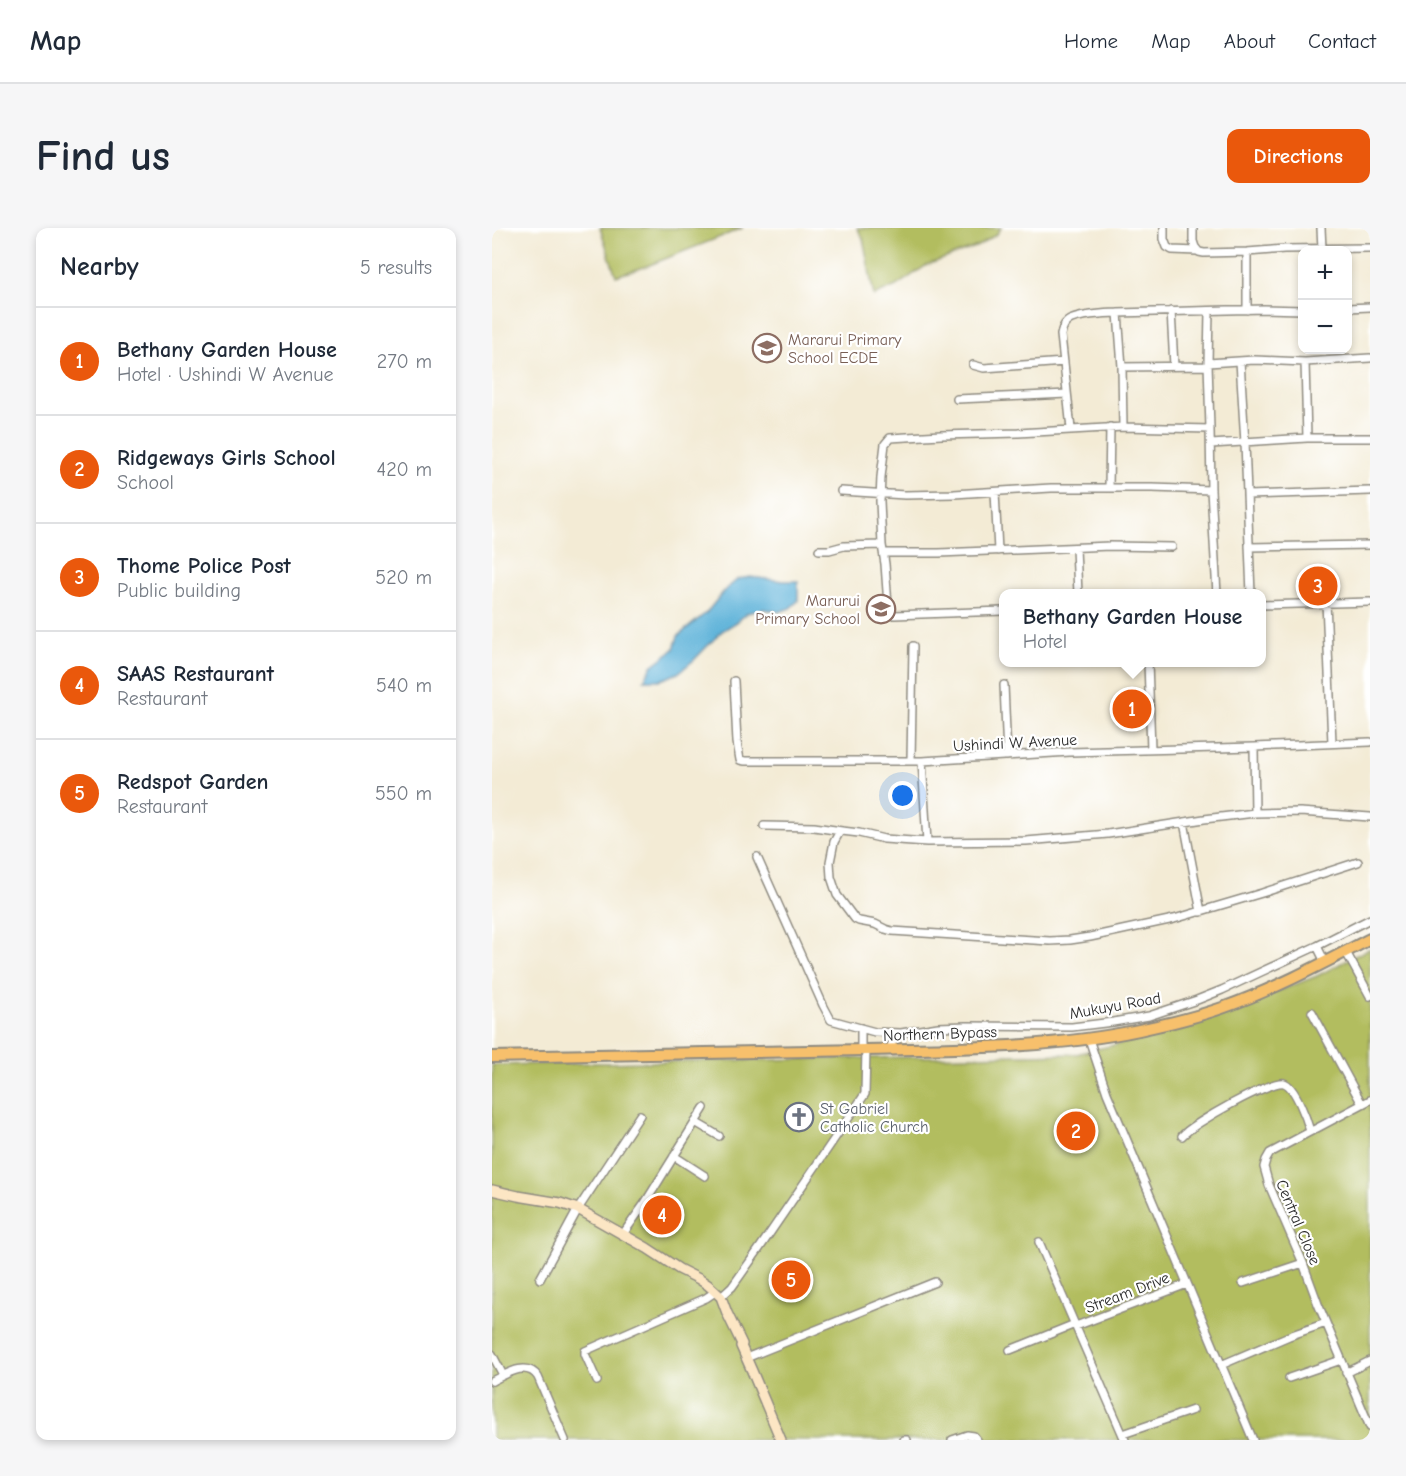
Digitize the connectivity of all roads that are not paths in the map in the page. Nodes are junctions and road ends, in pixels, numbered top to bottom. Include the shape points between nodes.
1 (1164, 228) edge
2 (1193, 228) edge
3 (1321, 228) edge
4 (1322, 246) edge
5 (1352, 248) edge
6 (1370, 248) edge
7 (1298, 249) edge
8 (1197, 251) junction
9 (1247, 252) junction
10 (1370, 307) edge
11 (1352, 308) edge
12 (1247, 310) junction
13 (1298, 310) edge
14 (1171, 311) junction
15 (1209, 311) junction
16 (1118, 313) junction
17 (1370, 358) edge
18 (1240, 361) junction
19 (1064, 362) junction
20 (1305, 362) junction
21 (1208, 364) junction
22 (973, 365) dead end
23 (1122, 366) junction
24 (1174, 366) junction
25 (1067, 394) junction
26 (957, 399) dead end
27 (1123, 427) junction
28 (1110, 428) junction
29 (1071, 429) junction
30 (1210, 429) junction
31 (1307, 438) junction
32 (1370, 438) edge
33 (1245, 443) junction
34 (1211, 444) junction
35 (1108, 488) junction
36 (1211, 490) junction
37 (841, 491) dead end
38 (1370, 491) edge
39 (880, 492) junction
40 (995, 492) junction
41 (1247, 495) junction
42 (1370, 545) edge
43 (1172, 547) dead end
44 (1249, 547) junction
45 (1076, 548) junction
46 (883, 549) junction
47 (819, 550) dead end
48 (998, 551) junction
49 (1078, 589) edge
50 (1217, 589) edge
51 (1251, 589) edge
52 (1326, 602) junction
53 (1370, 602) edge
54 (1266, 605) edge
55 (999, 611) edge
56 (913, 646) dead end
57 (1148, 667) edge
58 (734, 681) dead end
59 (1004, 685) dead end
60 (1370, 742) edge
61 (1332, 743) junction
62 (1254, 747) junction
63 (1151, 749) junction
64 (1007, 756) junction
65 (910, 760) junction
66 (922, 761) junction
67 (1255, 813) junction
68 (1370, 817) edge
69 (1184, 822) junction
70 (764, 826) dead end
71 (842, 831) junction
72 (927, 842) junction
73 (757, 856) dead end
74 (1358, 862) dead end
75 (1201, 912) junction
76 (1370, 919) edge
77 (1370, 939) edge
78 (1317, 946) junction
79 (1346, 952) junction
80 (1325, 962) junction
81 (1370, 996) edge
82 (1197, 1000) junction
83 (1312, 1012) dead end
84 (1203, 1014) junction
85 (1072, 1027) junction
86 (861, 1028) junction
87 (901, 1033) junction
88 (1089, 1039) junction
89 (1074, 1040) junction
90 (890, 1049) junction
91 (864, 1050) junction
92 (492, 1057) edge
93 (1370, 1100) edge
94 (1362, 1104) junction
95 (704, 1108) dead end
96 (640, 1115) dead end
97 (695, 1122) junction
98 (1310, 1131) junction
99 (719, 1136) dead end
100 (1182, 1137) dead end
101 (674, 1156) junction
102 (705, 1176) dead end
103 (492, 1190) edge
104 (578, 1209) junction
105 (623, 1234) junction
106 (1039, 1242) dead end
107 (1303, 1263) junction
108 (540, 1279) dead end
109 (935, 1282) dead end
110 (1244, 1283) dead end
111 (1187, 1284) junction
112 (713, 1290) junction
113 (721, 1297) junction
114 (1326, 1323) junction
115 (1075, 1325) junction
116 (1010, 1350) dead end
117 (492, 1354) edge
118 (746, 1358) junction
119 (1341, 1360) junction
120 (1370, 1361) edge
121 (1221, 1365) junction
122 (1346, 1373) junction
123 (503, 1376) junction
124 (1289, 1378) dead end
125 (597, 1380) dead end
126 (492, 1381) edge
127 (1193, 1410) dead end
128 (1370, 1427) edge
129 (1124, 1437) edge
130 (565, 1440) edge
131 (781, 1440) edge
132 (952, 1440) edge
133 (977, 1440) edge
134 (1253, 1440) edge

1 - 8 street via 1167,247
2 - 8 street
3 - 4 street
5 - 6 street
7 - 9 street
8 - 9 street
9 - 12 street
10 - 11 street
12 - 13 street
12 - 15 street
14 - 15 street
14 - 16 street
14 - 24 street
15 - 21 street
16 - 19 street via 1065,323 1061,335
16 - 23 street
17 - 20 street
18 - 20 street
18 - 21 street
18 - 33 street
19 - 22 street via 984,368
19 - 25 street
20 - 31 street
21 - 24 street
21 - 30 street
23 - 24 street
23 - 27 street
25 - 26 street
25 - 29 street
27 - 28 street
27 - 30 street
28 - 29 street
28 - 35 street
29 - 39 street via 892,438 885,448
30 - 34 street
31 - 32 street
31 - 33 street
33 - 34 street
33 - 41 street
34 - 36 street
35 - 36 street
35 - 40 street
36 - 50 street
37 - 39 street
38 - 41 street
39 - 40 street
39 - 46 street
40 - 48 street
41 - 44 street
42 - 44 street
43 - 45 street
44 - 51 street
45 - 48 street
45 - 49 street
46 - 47 street via 844,546
46 - 48 street via 915,554
46 - 55 street via 891,614
52 - 53 street
52 - 54 street
52 - 61 street
56 - 65 street
57 - 63 street
58 - 65 street, Ushindi W Avenue via 741,761
59 - 64 street
60 - 61 street, Ushindi W Avenue
61 - 62 street, Ushindi W Avenue
62 - 63 street, Ushindi W Avenue
62 - 67 street
63 - 64 street, Ushindi W Avenue
64 - 66 street, Ushindi W Avenue
65 - 66 street, Ushindi W Avenue
66 - 72 street
67 - 68 street
67 - 69 street
69 - 72 street via 1062,839
69 - 75 street
70 - 71 street
71 - 72 street
71 - 75 street via 834,842 831,862 837,895 855,919 885,929 1070,940
73 - 86 street, Mukuyu Road via 828,1017
74 - 75 street
76 - 78 street, Mukuyu Road
77 - 79 main road, Northern Bypass
78 - 80 street
78 - 82 street, Mukuyu Road
79 - 80 main road, Northern Bypass
79 - 81 street
80 - 84 main road, Northern Bypass via 1260,993
82 - 84 street
82 - 85 street, Mukuyu Road via 1139,1018
83 - 94 street
84 - 88 main road, Northern Bypass
85 - 87 street, Mukuyu Road via 954,1026
85 - 89 street
86 - 87 street, Mukuyu Road
86 - 91 street
87 - 90 street
88 - 89 main road, Northern Bypass
88 - 111 street via 1107,1093
89 - 90 main road, Northern Bypass via 972,1048
90 - 91 main road, Northern Bypass
91 - 92 main road, Northern Bypass
91 - 113 street via 865,1094 759,1249
93 - 94 street, Central Close
94 - 98 street, Central Close
95 - 97 street
96 - 104 street
97 - 99 street
97 - 101 street
98 - 100 street via 1292,1089 1278,1083 1206,1118
98 - 107 street, Central Close via 1270,1153 1264,1167
101 - 102 street
101 - 105 street
103 - 104 street
104 - 105 street
104 - 108 street
105 - 112 street
106 - 115 street, Stream Drive
107 - 110 street
107 - 114 street, Central Close
109 - 118 street
111 - 115 street, Stream Drive
111 - 121 street
112 - 113 street
112 - 125 street via 706,1298 585,1351
113 - 118 street
114 - 119 street, Central Close
114 - 121 street
115 - 116 street
115 - 129 street, Stream Drive
117 - 123 street
118 - 131 street
119 - 122 street, Central Close
119 - 124 street
120 - 122 street
121 - 134 street
122 - 128 street, Central Close
123 - 126 street
123 - 130 street via 524,1368 536,1374
127 - 129 street
132 - 133 street via 967,1435

